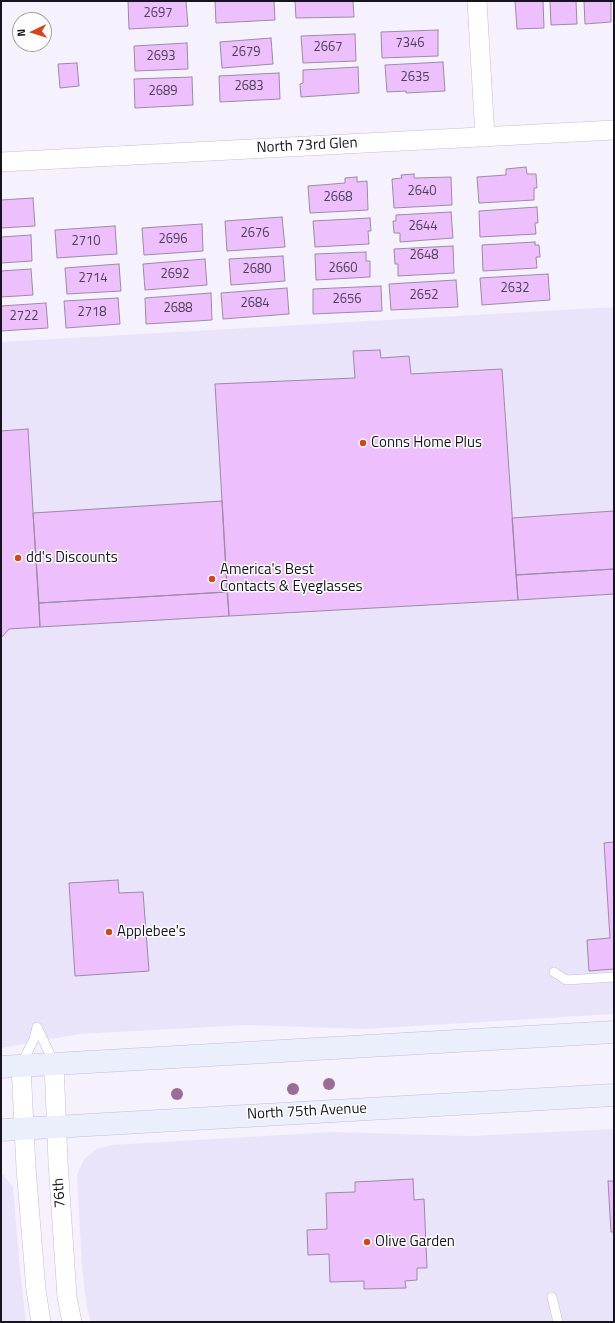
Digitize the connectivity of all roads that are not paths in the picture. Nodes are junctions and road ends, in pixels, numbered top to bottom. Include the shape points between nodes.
1 (477, 1) edge
2 (614, 130) edge
3 (485, 137) junction
4 (1, 162) edge
5 (554, 972) dead end
6 (614, 977) edge
7 (614, 1032) edge
8 (54, 1063) junction
9 (11, 1066) edge
10 (614, 1095) edge
11 (56, 1126) junction
12 (24, 1129) junction
13 (1, 1130) edge
14 (552, 1296) dead end
15 (41, 1322) edge
16 (72, 1322) edge
17 (558, 1322) edge

1 - 3 street
2 - 3 street, North 73rd Glen
3 - 4 street, North 73rd Glen
5 - 6 lane via 566,980
7 - 8 main road
8 - 9 main road
8 - 9 lane via 37,1027 34,1039
8 - 11 street, 76th
9 - 12 street, 76th
10 - 11 main road, North 75th Avenue
11 - 12 main road, North 75th Avenue
11 - 16 street, 76th via 67,1297
12 - 13 main road, North 75th Avenue
12 - 15 street, 76th via 36,1290
14 - 17 lane

